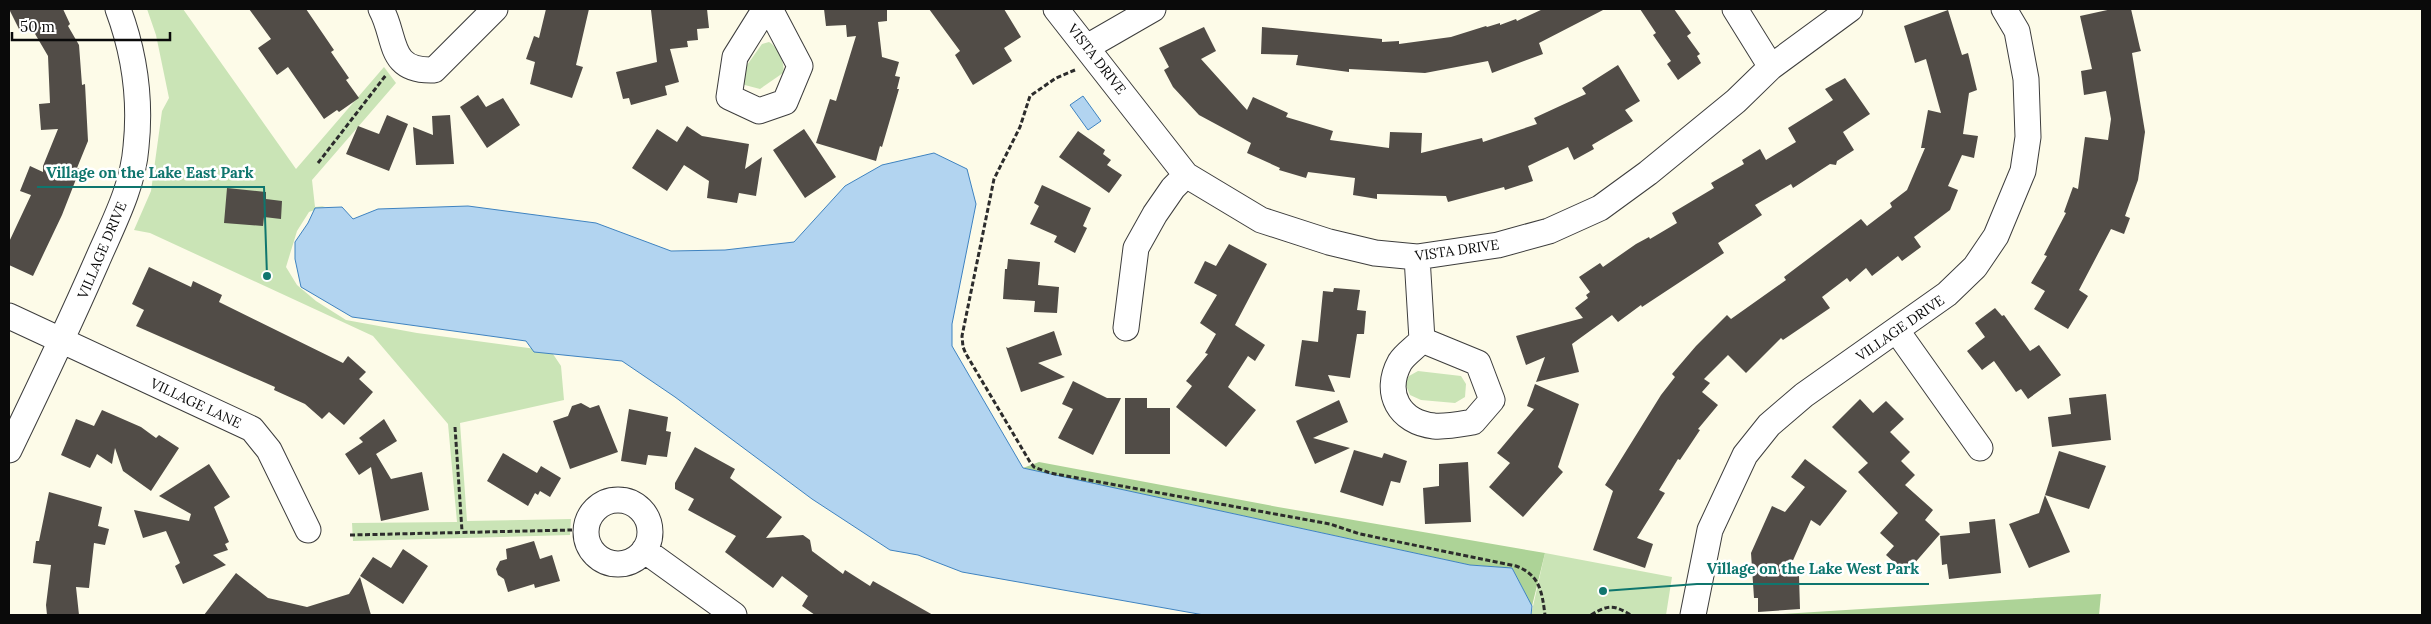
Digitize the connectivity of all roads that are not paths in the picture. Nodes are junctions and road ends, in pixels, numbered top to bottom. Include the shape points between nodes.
1 (118, 9) edge
2 (383, 9) edge
3 (495, 9) edge
4 (765, 9) edge
5 (770, 9) edge
6 (1056, 9) edge
7 (1153, 9) edge
8 (1735, 9) edge
9 (1850, 9) edge
10 (2004, 9) edge
11 (1083, 58) junction
12 (1771, 67) junction
13 (1186, 174) junction
14 (1417, 257) junction
15 (9, 316) edge
16 (1126, 328) dead end
17 (1897, 331) junction
18 (63, 340) junction
19 (1422, 340) dead end
20 (1980, 448) dead end
21 (9, 450) edge
22 (308, 530) dead end
23 (644, 550) dead end
24 (734, 615) edge
25 (1693, 615) edge

1 - 18 street, VILLAGE DRIVE via 129,39 136,91 136,147 127,191
2 - 3 street via 394,50 416,71 434,70
4 - 5 street via 735,57 729,97 759,111 785,102 800,66
6 - 11 street, VISTA DRIVE
7 - 11 street
8 - 12 street
9 - 12 street, VISTA DRIVE
10 - 17 street, VILLAGE DRIVE via 2017,31 2026,79 2028,137 2023,171 1996,236 1975,268 1947,294
11 - 13 street, VISTA DRIVE
12 - 14 street, VISTA DRIVE via 1729,107 1600,208 1549,231 1498,245
13 - 14 street, VISTA DRIVE via 1262,220 1329,242
13 - 16 street via 1155,214 1136,248
14 - 19 street
15 - 18 street, VILLAGE LANE
17 - 20 street
17 - 25 street, VILLAGE DRIVE via 1804,394 1769,425 1746,455 1710,530
18 - 21 street, VILLAGE DRIVE
18 - 22 street, VILLAGE LANE via 252,429 269,450
23 - 24 street

